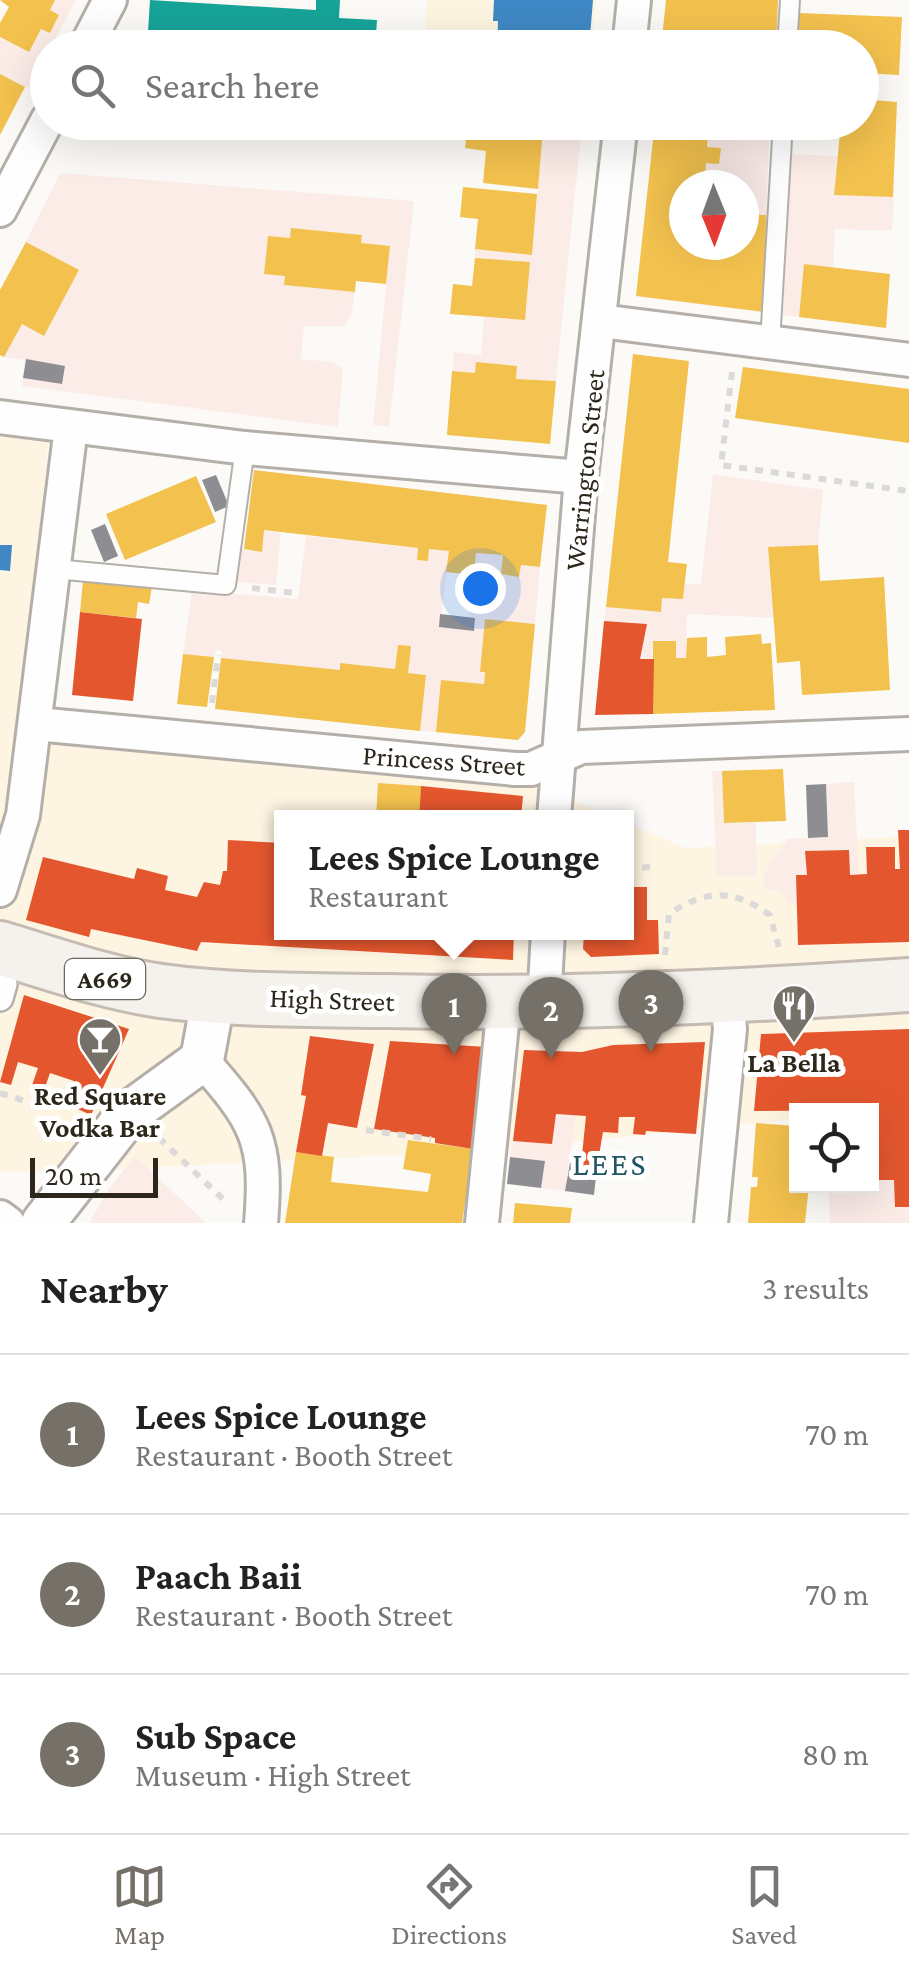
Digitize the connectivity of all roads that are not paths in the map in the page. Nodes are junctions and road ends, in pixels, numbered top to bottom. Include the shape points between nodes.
1 (110, 0) edge
2 (634, 0) edge
3 (790, 0) edge
4 (94, 30) edge
5 (631, 30) edge
6 (788, 30) edge
7 (37, 140) edge
8 (619, 140) edge
9 (782, 140) edge
10 (0, 210) edge
11 (600, 320) junction
12 (770, 343) junction
13 (909, 360) edge
14 (0, 417) edge
15 (71, 427) junction
16 (245, 448) junction
17 (581, 477) junction
18 (54, 569) junction
19 (36, 724) junction
20 (909, 734) edge
21 (557, 758) junction
22 (554, 810) edge
23 (0, 890) edge
24 (545, 940) edge
25 (1, 977) edge
26 (909, 985) edge
27 (214, 995) junction
28 (727, 998) junction
29 (524, 1004) junction
30 (202, 1060) junction
31 (0, 1217) edge
32 (8, 1223) edge
33 (43, 1223) edge
34 (261, 1223) edge
35 (482, 1223) edge
36 (710, 1223) edge

1 - 4 street
2 - 5 street
3 - 6 lane
7 - 10 street
8 - 11 street, Warrington Street
9 - 12 lane
11 - 12 street
11 - 17 street, Warrington Street
12 - 13 street
14 - 15 street
15 - 16 street
15 - 18 street
16 - 17 street
16 - 18 lane via 226,585
17 - 21 street, Warrington Street
18 - 19 street
19 - 21 street, Princess Street via 516,769
19 - 23 street via 24,815
20 - 21 street, Princess Street via 581,747
21 - 22 street, Warrington Street
24 - 29 street
25 - 27 main road, High Street / A669 via 109,980
26 - 28 main road, High Street / A669
27 - 29 main road, High Street / A669
27 - 30 street
28 - 29 main road, High Street / A669
28 - 36 street via 730,1029
29 - 35 street
30 - 33 street via 129,1113
30 - 34 street via 256,1132 263,1161
31 - 32 street

